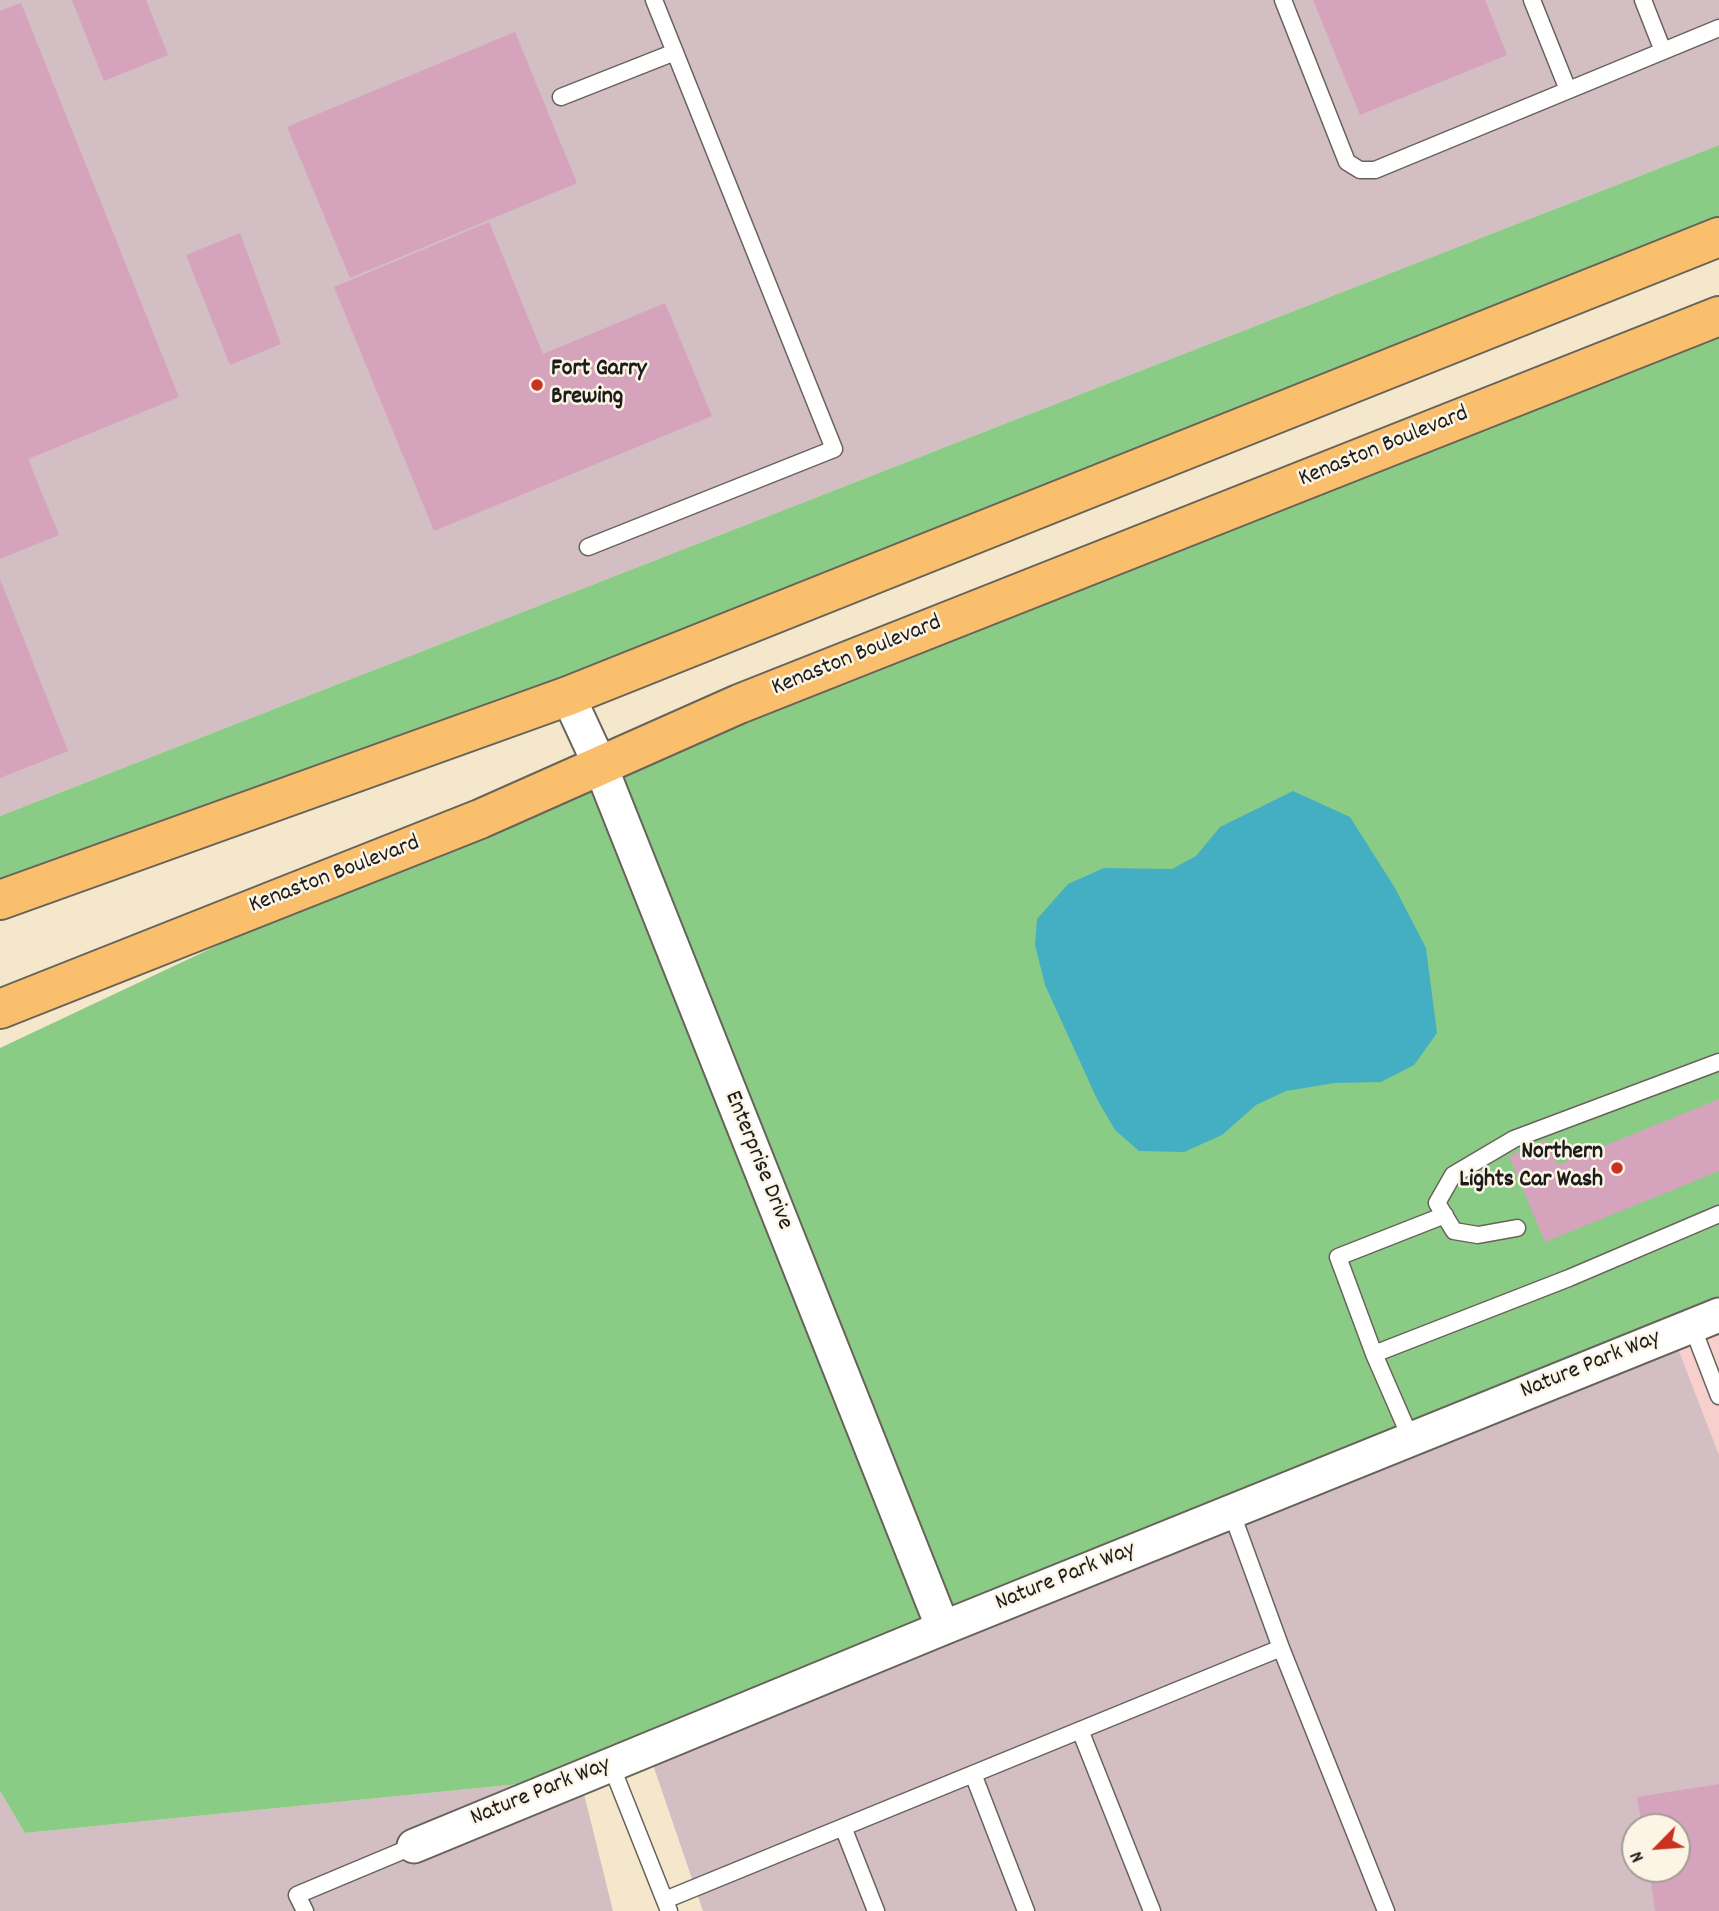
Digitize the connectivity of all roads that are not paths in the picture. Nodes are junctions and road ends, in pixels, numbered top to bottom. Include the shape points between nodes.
1 (654, 0) edge
2 (1283, 0) edge
3 (1532, 0) edge
4 (1643, 0) edge
5 (1719, 28) edge
6 (1663, 51) junction
7 (675, 52) junction
8 (1568, 90) junction
9 (561, 97) dead end
10 (1719, 237) edge
11 (1719, 316) edge
12 (588, 547) dead end
13 (568, 696) junction
14 (600, 765) junction
15 (0, 900) edge
16 (0, 1009) edge
17 (1719, 1062) edge
18 (1719, 1214) edge
19 (1445, 1215) junction
20 (1517, 1228) dead end
21 (1705, 1320) edge
22 (1374, 1354) junction
23 (1719, 1396) edge
24 (1410, 1439) junction
25 (1231, 1511) junction
26 (943, 1628) junction
27 (1281, 1648) junction
28 (1080, 1730) junction
29 (611, 1765) junction
30 (973, 1774) junction
31 (843, 1828) junction
32 (414, 1846) joint
33 (667, 1906) edge
34 (305, 1911) edge
35 (876, 1911) edge
36 (1026, 1911) edge
37 (1152, 1911) edge
38 (1386, 1911) edge

1 - 7 lane
2 - 8 lane via 1347,162 1360,170 1375,170
3 - 8 lane
4 - 6 lane
5 - 6 lane
6 - 8 lane
7 - 9 lane
7 - 12 lane via 834,449
10 - 13 main road
11 - 14 main road, Kenaston Boulevard via 740,704
13 - 14 street, Enterprise Drive
13 - 15 main road
14 - 16 main road, Kenaston Boulevard via 480,819
14 - 26 street, Enterprise Drive
17 - 19 lane via 1514,1139 1453,1175 1437,1203
18 - 22 lane via 1569,1279
19 - 20 lane via 1454,1231 1478,1235
19 - 22 lane via 1338,1257
21 - 23 lane
21 - 24 street, Nature Park Way
22 - 24 lane
24 - 25 street, Nature Park Way
25 - 26 street, Nature Park Way
25 - 27 lane
26 - 29 street, Nature Park Way
27 - 28 lane
27 - 38 lane
28 - 30 lane
28 - 37 lane
29 - 32 street, Nature Park Way
29 - 33 lane
30 - 31 lane
30 - 36 lane
31 - 33 lane
31 - 35 lane
32 - 34 lane via 297,1895

